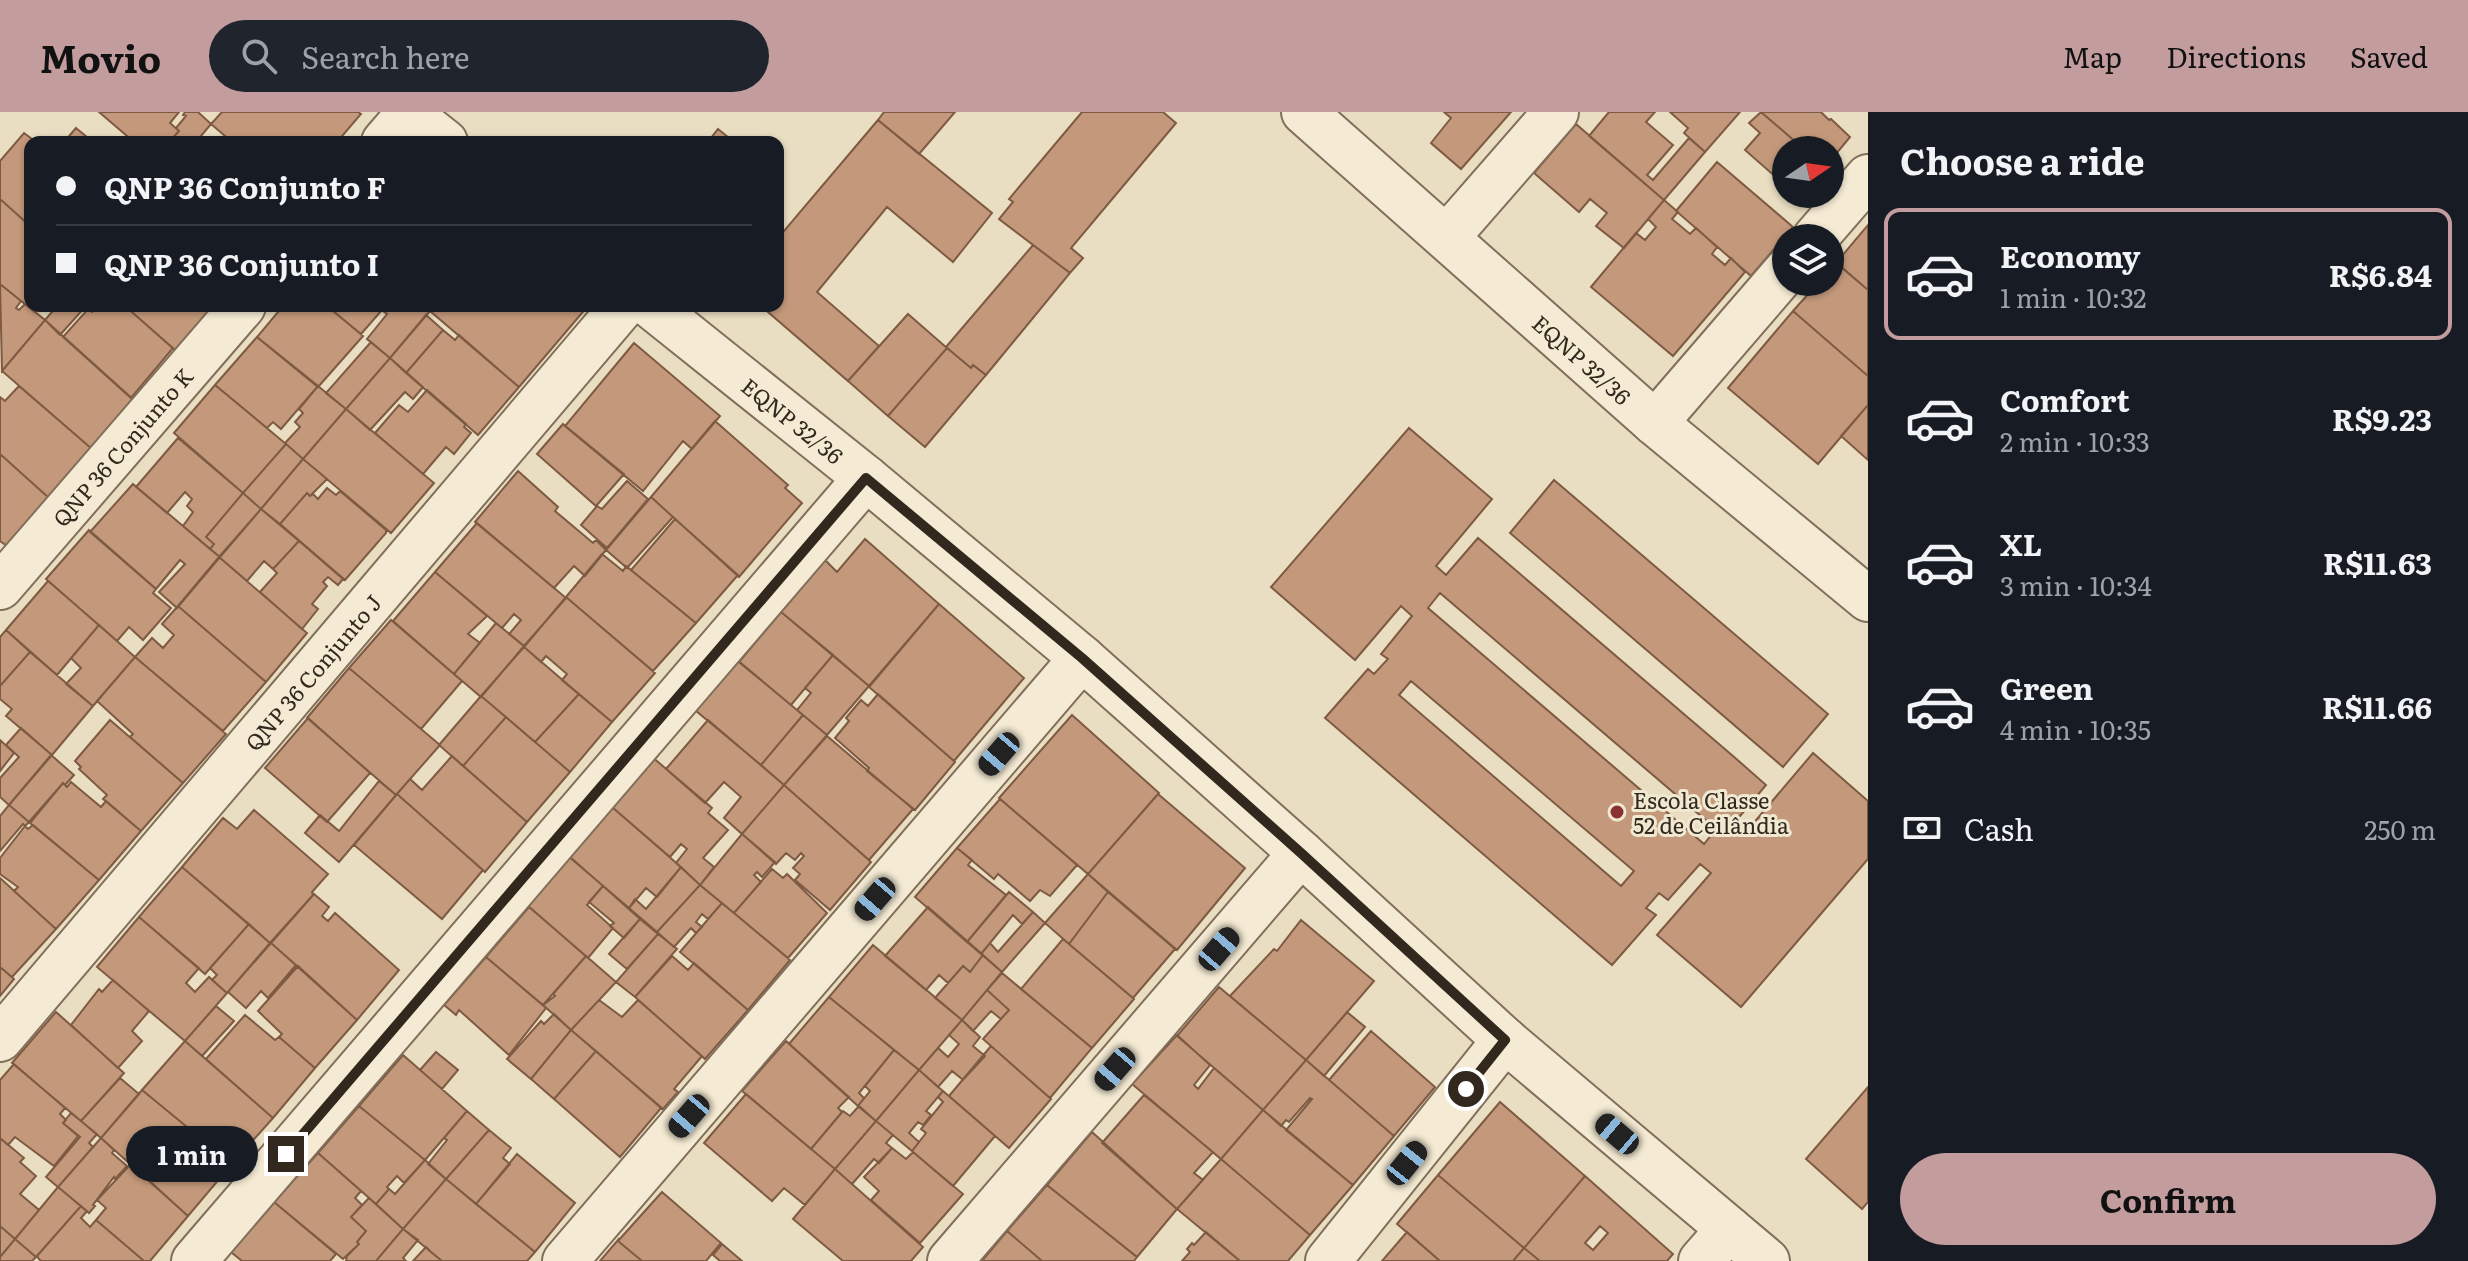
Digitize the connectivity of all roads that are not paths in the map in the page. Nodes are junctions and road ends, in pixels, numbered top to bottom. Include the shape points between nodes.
1 (1304, 112) edge
2 (1556, 112) edge
3 (400, 122) edge
4 (432, 136) edge
5 (1868, 177) edge
6 (1827, 224) edge
7 (1447, 237) junction
8 (1772, 287) edge
9 (238, 312) edge
10 (618, 312) edge
11 (658, 312) edge
12 (1655, 423) junction
13 (866, 478) junction
14 (0, 587) edge
15 (1868, 599) edge
16 (1082, 658) junction
17 (1301, 853) junction
18 (0, 1039) edge
19 (1505, 1040) junction
20 (1715, 1245) edge
21 (194, 1261) edge
22 (565, 1261) edge
23 (950, 1261) edge
24 (1328, 1261) edge
25 (1767, 1261) edge

1 - 7 street, EQNP 32/36
2 - 7 street
3 - 4 street
5 - 6 street
7 - 12 street, EQNP 32/36
8 - 12 street
9 - 14 street, QNP 36 Conjunto K
10 - 18 street, QNP 36 Conjunto J
11 - 13 street, EQNP 32/36
12 - 15 street, EQNP 32/36
13 - 16 street, EQNP 32/36
13 - 21 street
16 - 17 street, EQNP 32/36
16 - 22 street
17 - 19 street, EQNP 32/36
17 - 23 street
19 - 20 street, EQNP 32/36
19 - 24 street
20 - 25 street, EQNP 32/36

